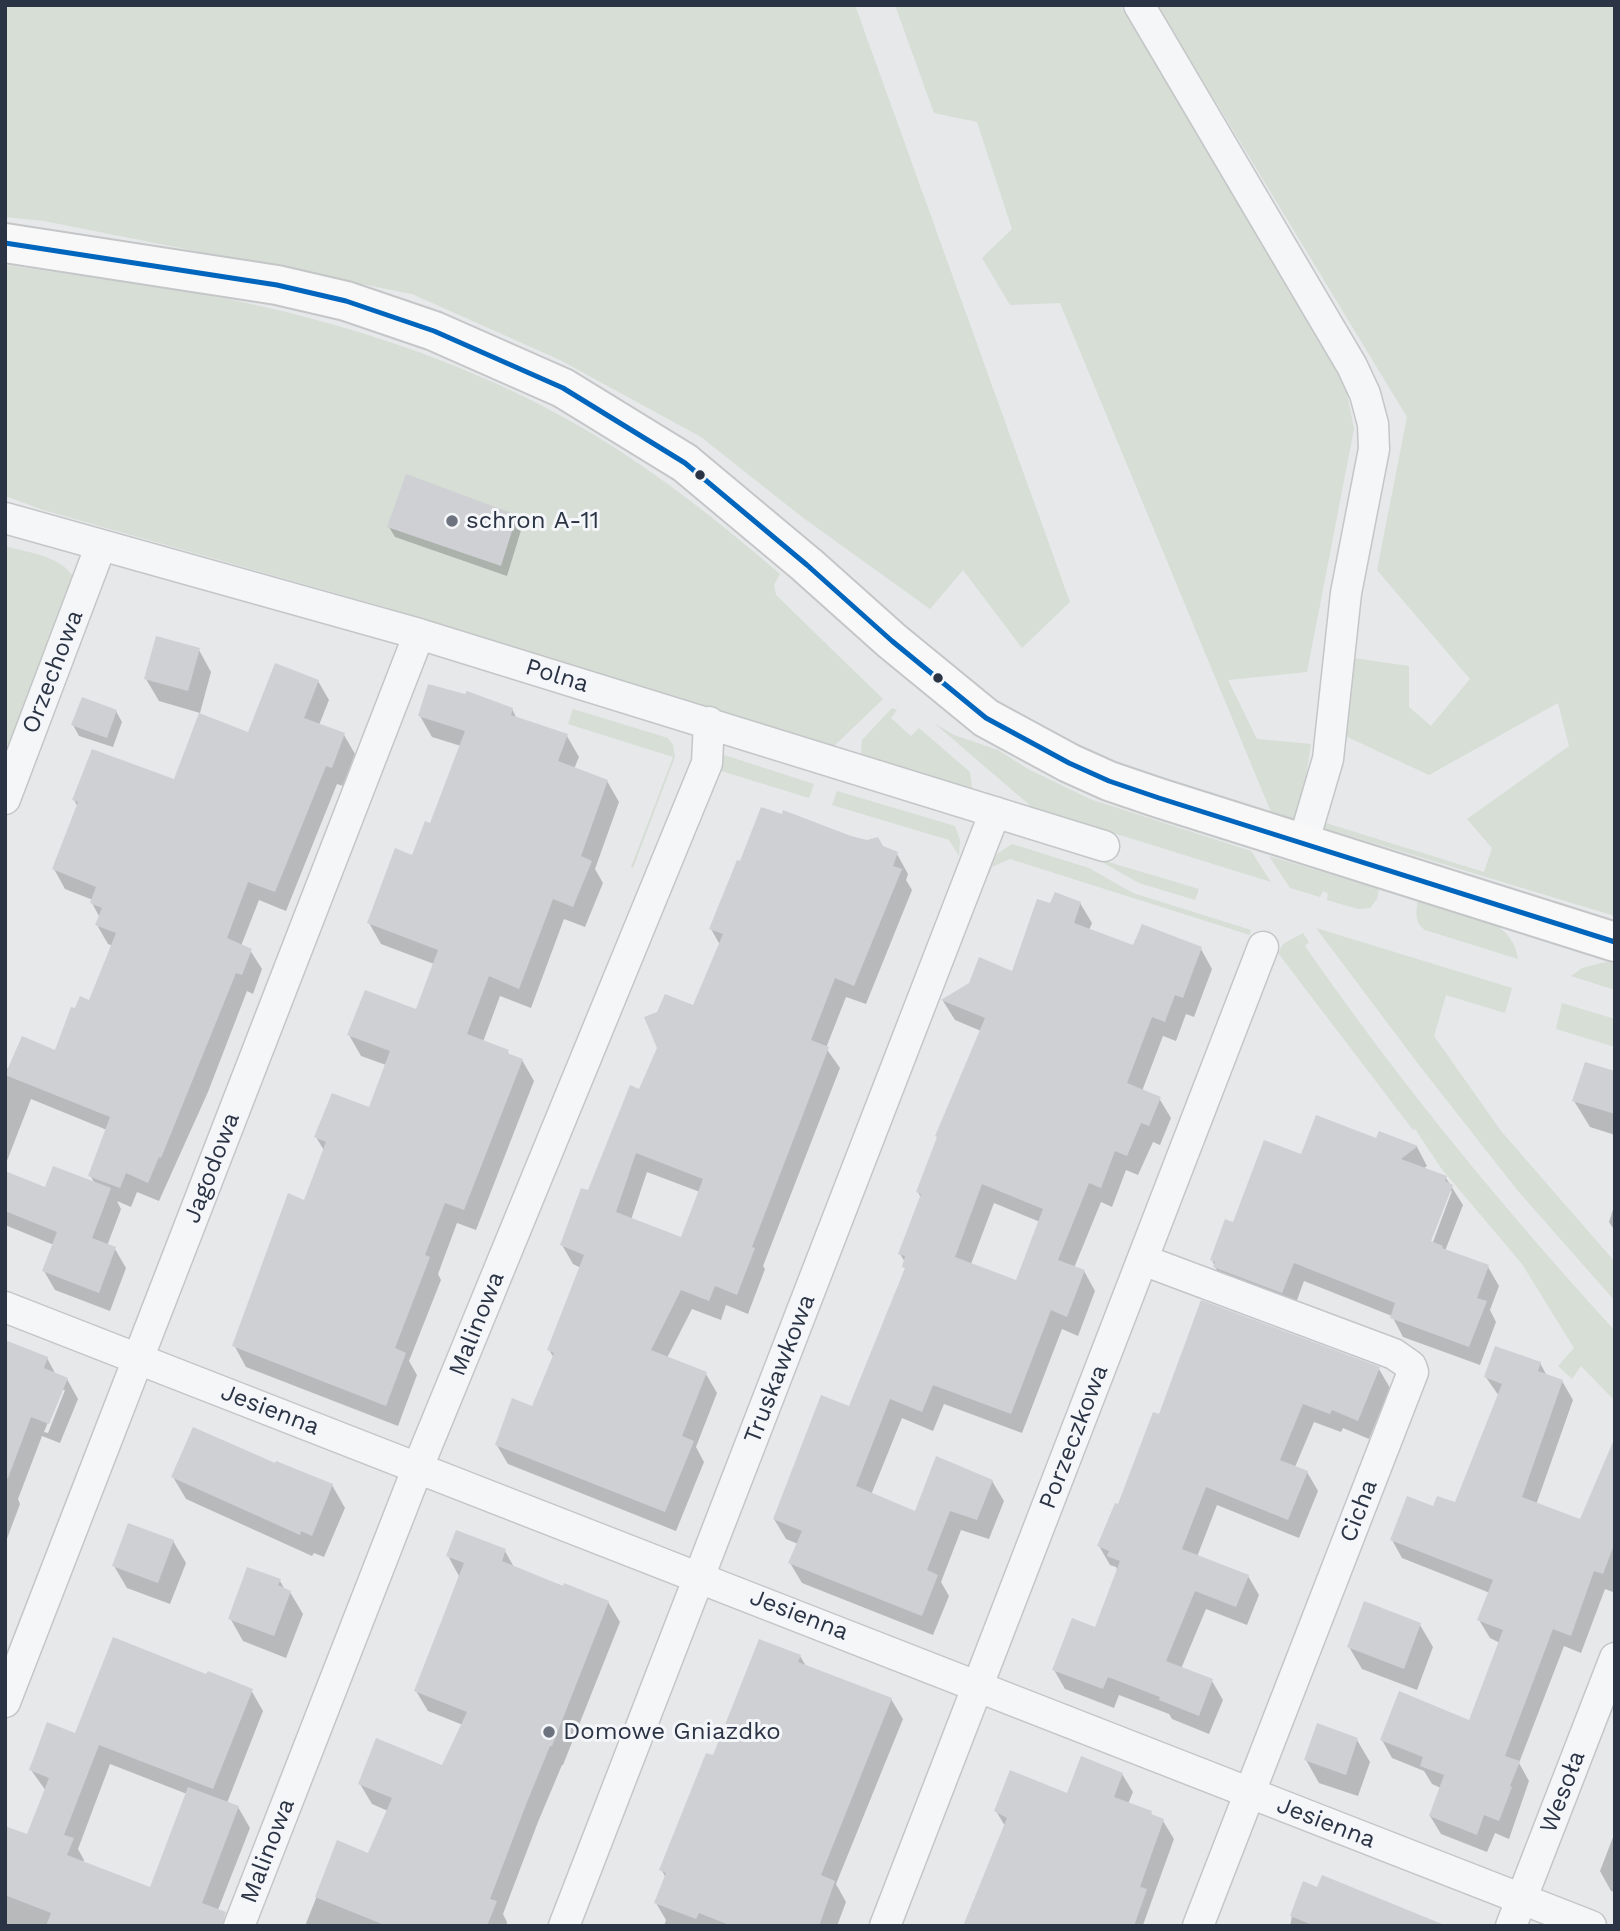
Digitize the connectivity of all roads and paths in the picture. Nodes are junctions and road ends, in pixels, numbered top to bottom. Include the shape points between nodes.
1 (1139, 5) edge
2 (5, 243) edge
3 (5, 518) edge
4 (102, 545) junction
5 (419, 634) junction
6 (709, 722) junction
7 (5, 799) edge
8 (995, 812) junction
9 (1303, 844) junction
10 (1104, 846) dead end
11 (1615, 942) edge
12 (1263, 947) dead end
13 (1143, 1260) junction
14 (5, 1307) edge
15 (138, 1359) junction
16 (418, 1467) junction
17 (699, 1577) junction
18 (1615, 1658) edge
19 (978, 1685) junction
20 (5, 1703) edge
21 (1249, 1793) junction
22 (1522, 1898) junction
23 (239, 1926) edge
24 (564, 1926) edge
25 (885, 1926) edge
26 (1198, 1926) edge
27 (1511, 1926) edge
28 (1591, 1926) edge

1 - 9 street via 1352,366 1373,424 1374,449 1346,593 1328,759
2 - 9 street via 277,285 346,301 434,331 563,388 685,463 986,718 1109,781
3 - 4 street, Polna
4 - 5 street, Polna
4 - 7 street, Orzechowa
5 - 6 street, Polna
5 - 15 street, Jagodowa
6 - 8 street, Polna
6 - 16 street, Malinowa via 707,763
8 - 10 street, Polna
8 - 17 street, Truskawkowa
9 - 11 street
12 - 13 street, Porzeczkowa
13 - 19 street, Porzeczkowa
13 - 21 street, Cicha via 1394,1354 1413,1372
14 - 15 street, Jesienna
15 - 16 street, Jesienna
15 - 20 street, Jagodowa
16 - 17 street, Jesienna
16 - 23 street, Malinowa
17 - 19 street, Jesienna
17 - 24 street, Truskawkowa
18 - 22 street, Wesoła
19 - 21 street, Jesienna
19 - 25 street, Porzeczkowa
21 - 22 street, Jesienna
21 - 26 street, Cicha
22 - 27 street, Wesoła
22 - 28 street, Jesienna

